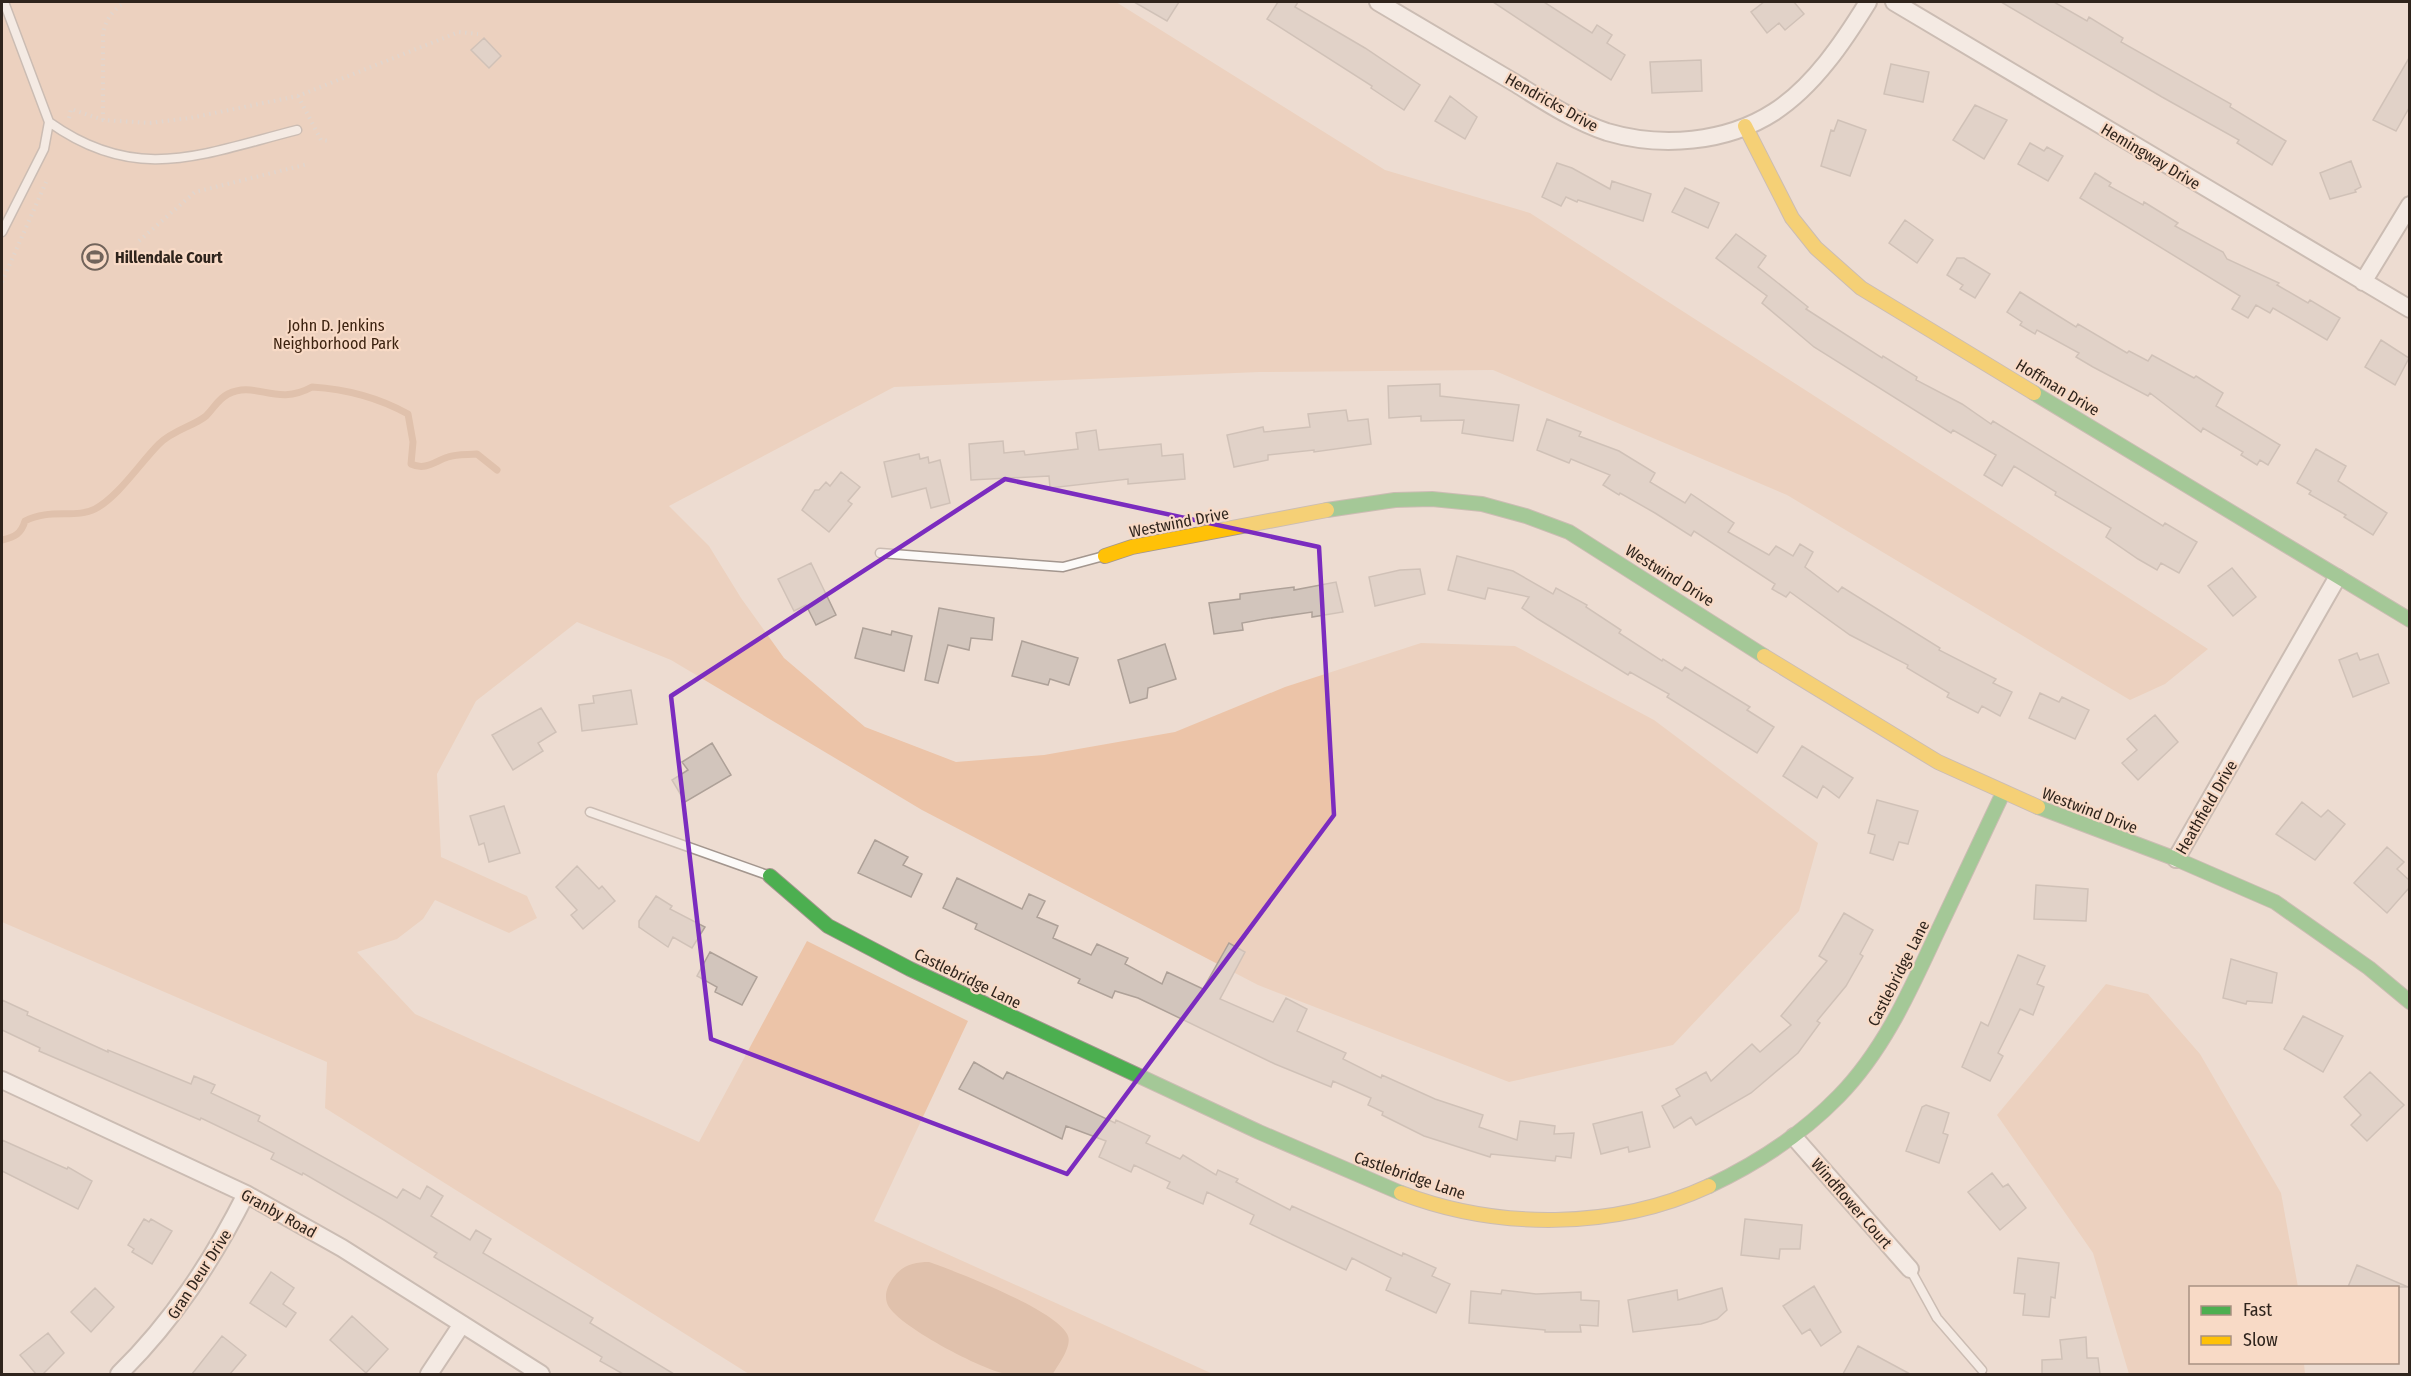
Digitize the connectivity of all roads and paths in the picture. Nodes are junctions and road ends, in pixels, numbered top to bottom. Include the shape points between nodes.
1 (4, 2) edge
2 (125, 2) edge
3 (1378, 2) edge
4 (1868, 2) edge
5 (1894, 2) edge
6 (478, 34) dead end
7 (298, 96) junction
8 (71, 109) dead end
9 (103, 120) junction
10 (49, 123) junction
11 (1745, 126) junction
12 (297, 130) dead end
13 (331, 141) dead end
14 (308, 164) dead end
15 (49, 176) dead end
16 (2409, 205) edge
17 (2, 232) edge
18 (139, 241) dead end
19 (2, 282) edge
20 (2363, 282) junction
21 (2409, 309) edge
22 (880, 553) dead end
23 (1105, 556) joint
24 (2337, 578) junction
25 (2409, 620) edge
26 (2003, 793) junction
27 (590, 812) dead end
28 (2176, 860) junction
29 (770, 876) joint
30 (2409, 1002) edge
31 (2, 1080) edge
32 (1794, 1137) junction
33 (246, 1194) junction
34 (1910, 1269) joint
35 (462, 1324) junction
36 (1982, 1370) dead end
37 (119, 1374) edge
38 (429, 1374) edge
39 (541, 1374) edge

1 - 10 lane
2 - 9 path via 112,12 103,33
3 - 11 street, Hendricks Drive via 1576,119 1606,131 1663,141 1696,139
4 - 11 street, Hendricks Drive via 1815,74 1774,112
5 - 20 street, Hemingway Drive
6 - 7 path via 459,32
7 - 9 path via 164,122
7 - 13 path via 321,140
8 - 9 path
10 - 12 lane via 91,147 140,160 198,155
10 - 17 lane via 44,148
11 - 24 street, Hoffman Drive via 1792,218 1816,248 1861,288
14 - 18 path via 195,192
15 - 19 path
16 - 20 street
20 - 21 street, Hemingway Drive
22 - 23 lane via 1063,567
23 - 26 street, Westwind Drive via 1132,547 1367,503 1429,499 1491,505 1569,532 1849,710 1938,762
24 - 25 street, Hoffman Drive
24 - 28 street, Heathfield Drive
26 - 28 street, Westwind Drive
26 - 32 street, Castlebridge Lane via 1900,1011 1877,1049 1850,1084
27 - 29 lane
28 - 30 street, Heathfield Drive via 2275,902 2369,968
29 - 32 street, Castlebridge Lane via 829,926 954,992 1313,1157 1456,1211 1543,1221 1635,1212 1713,1186
31 - 33 street, Granby Road
32 - 34 street, Windflower Court
33 - 35 street, Granby Road via 342,1248
33 - 37 street, Gran Deur Drive via 183,1302
34 - 36 lane via 1936,1318
35 - 38 street
35 - 39 street, Granby Road

